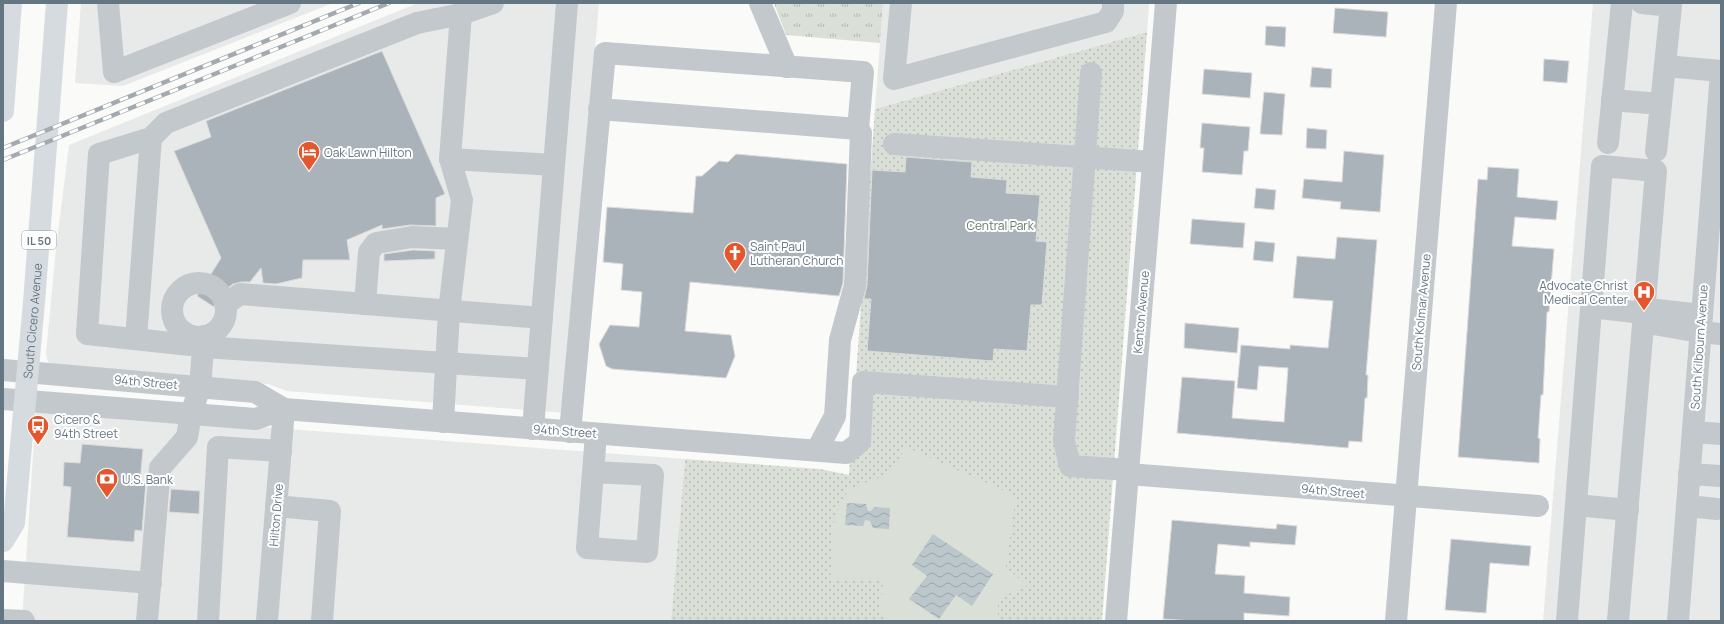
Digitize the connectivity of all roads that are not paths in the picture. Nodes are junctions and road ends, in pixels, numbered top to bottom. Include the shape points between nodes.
1 (12, 3) edge
2 (57, 3) edge
3 (108, 3) edge
4 (290, 3) edge
5 (493, 3) edge
6 (567, 3) edge
7 (760, 3) edge
8 (901, 3) edge
9 (1114, 3) edge
10 (1166, 3) edge
11 (1446, 3) edge
12 (1622, 3) edge
13 (1642, 3) edge
14 (461, 14) junction
15 (1665, 66) junction
16 (786, 67) junction
17 (1721, 72) edge
18 (1091, 73) dead end
19 (1612, 100) junction
20 (1661, 104) junction
21 (599, 109) junction
22 (3, 111) edge
23 (1719, 113) edge
24 (858, 129) junction
25 (151, 138) junction
26 (1608, 143) dead end
27 (894, 144) dead end
28 (1656, 151) dead end
29 (1085, 157) junction
30 (450, 159) junction
31 (1153, 162) junction
32 (554, 165) junction
33 (1717, 166) edge
34 (457, 239) junction
35 (1713, 265) edge
36 (226, 304) junction
37 (365, 304) junction
38 (1591, 307) junction
39 (449, 311) junction
40 (1643, 313) junction
41 (542, 318) junction
42 (1708, 327) edge
43 (136, 339) junction
44 (197, 340) junction
45 (446, 363) junction
46 (538, 369) junction
47 (3, 370) edge
48 (28, 372) junction
49 (193, 386) junction
50 (1068, 397) junction
51 (3, 399) edge
52 (25, 400) junction
53 (284, 409) junction
54 (191, 414) junction
55 (443, 422) junction
56 (533, 429) junction
57 (570, 432) junction
58 (1693, 432) junction
59 (596, 434) junction
60 (1721, 434) edge
61 (187, 437) junction
62 (218, 448) junction
63 (817, 450) junction
64 (281, 451) junction
65 (593, 472) dead end
66 (1128, 472) junction
67 (1689, 474) junction
68 (1720, 476) dead end
69 (1406, 497) junction
70 (1576, 505) junction
71 (276, 506) junction
72 (1538, 506) dead end
73 (1687, 506) junction
74 (1717, 509) dead end
75 (1628, 510) junction
76 (3, 540) edge
77 (3, 570) edge
78 (151, 582) junction
79 (3, 620) edge
80 (24, 621) edge
81 (147, 621) edge
82 (208, 621) edge
83 (267, 621) edge
84 (322, 621) edge
85 (1116, 621) edge
86 (1396, 621) edge
87 (1567, 621) edge
88 (1618, 621) edge
89 (1678, 621) edge

1 - 22 main road
2 - 48 main road, South Cicero Avenue / IL 50
3 - 4 street via 114,72
5 - 14 street
6 - 32 street
7 - 16 street
8 - 9 street via 894,79 1106,22 1113,11
10 - 31 street, Kenton Avenue
11 - 69 street, South Kolmar Avenue
12 - 19 street
13 - 15 street via 1671,6
14 - 25 street via 417,23 166,123
14 - 30 street
15 - 17 street
15 - 20 street
16 - 21 street via 605,53
16 - 24 street via 863,72
17 - 23 street, South Kilbourn Avenue
18 - 29 street
19 - 20 street
19 - 26 street
20 - 28 street
21 - 24 street
21 - 57 street
23 - 33 street, South Kilbourn Avenue
24 - 63 street via 861,133 855,285 840,340 835,416
25 - 43 street
25 - 43 street via 99,154 87,334
27 - 29 street
29 - 31 street
29 - 50 street
30 - 32 street
30 - 34 street via 462,200
31 - 66 street, Kenton Avenue
32 - 41 street
33 - 35 street, South Kilbourn Avenue
34 - 37 street via 412,237 376,243 369,252
34 - 39 street
35 - 42 street, South Kilbourn Avenue
36 - 37 street via 240,294
36 - 44 street via 224,321 219,328
36 - 44 street via 218,290 211,285 194,283 180,291 174,302 173,315 181,329
37 - 39 street
38 - 40 street
38 - 40 street via 1602,166 1656,171
38 - 70 street
39 - 41 street
39 - 45 street
40 - 42 street via 1657,310
40 - 75 street
41 - 46 street
42 - 58 street, South Kilbourn Avenue
43 - 44 street
44 - 45 street
44 - 49 street
45 - 46 street
45 - 55 street
46 - 56 street
47 - 48 street, 94th Street
48 - 49 street, 94th Street
48 - 52 main road, South Cicero Avenue / IL 50
49 - 53 street, 94th Street via 255,392
49 - 54 street
50 - 63 street, 94th Street via 863,382 860,442 846,453
50 - 66 street, 94th Street via 1064,441 1070,466
51 - 52 street, 94th Street
52 - 54 street, 94th Street
52 - 76 main road, South Cicero Avenue / IL 50 via 14,523
53 - 54 street, 94th Street via 256,419
53 - 55 street, 94th Street
53 - 64 street, Hilton Drive
54 - 61 street
55 - 56 street, 94th Street
56 - 57 street, 94th Street
57 - 59 street, 94th Street
58 - 60 street
58 - 67 street, South Kilbourn Avenue
59 - 63 street, 94th Street
59 - 65 street
61 - 62 street
61 - 78 street via 160,468
62 - 64 street
62 - 82 street
64 - 71 street, Hilton Drive
66 - 69 street, 94th Street
66 - 85 street, Kenton Avenue
67 - 68 street
67 - 73 street, South Kilbourn Avenue
69 - 72 street, 94th Street
69 - 86 street, South Kolmar Avenue
70 - 75 street
70 - 87 street
71 - 83 street, Hilton Drive
71 - 84 street via 330,511
73 - 74 street
73 - 89 street, South Kilbourn Avenue
75 - 88 street
77 - 78 street
78 - 81 street
79 - 80 street

